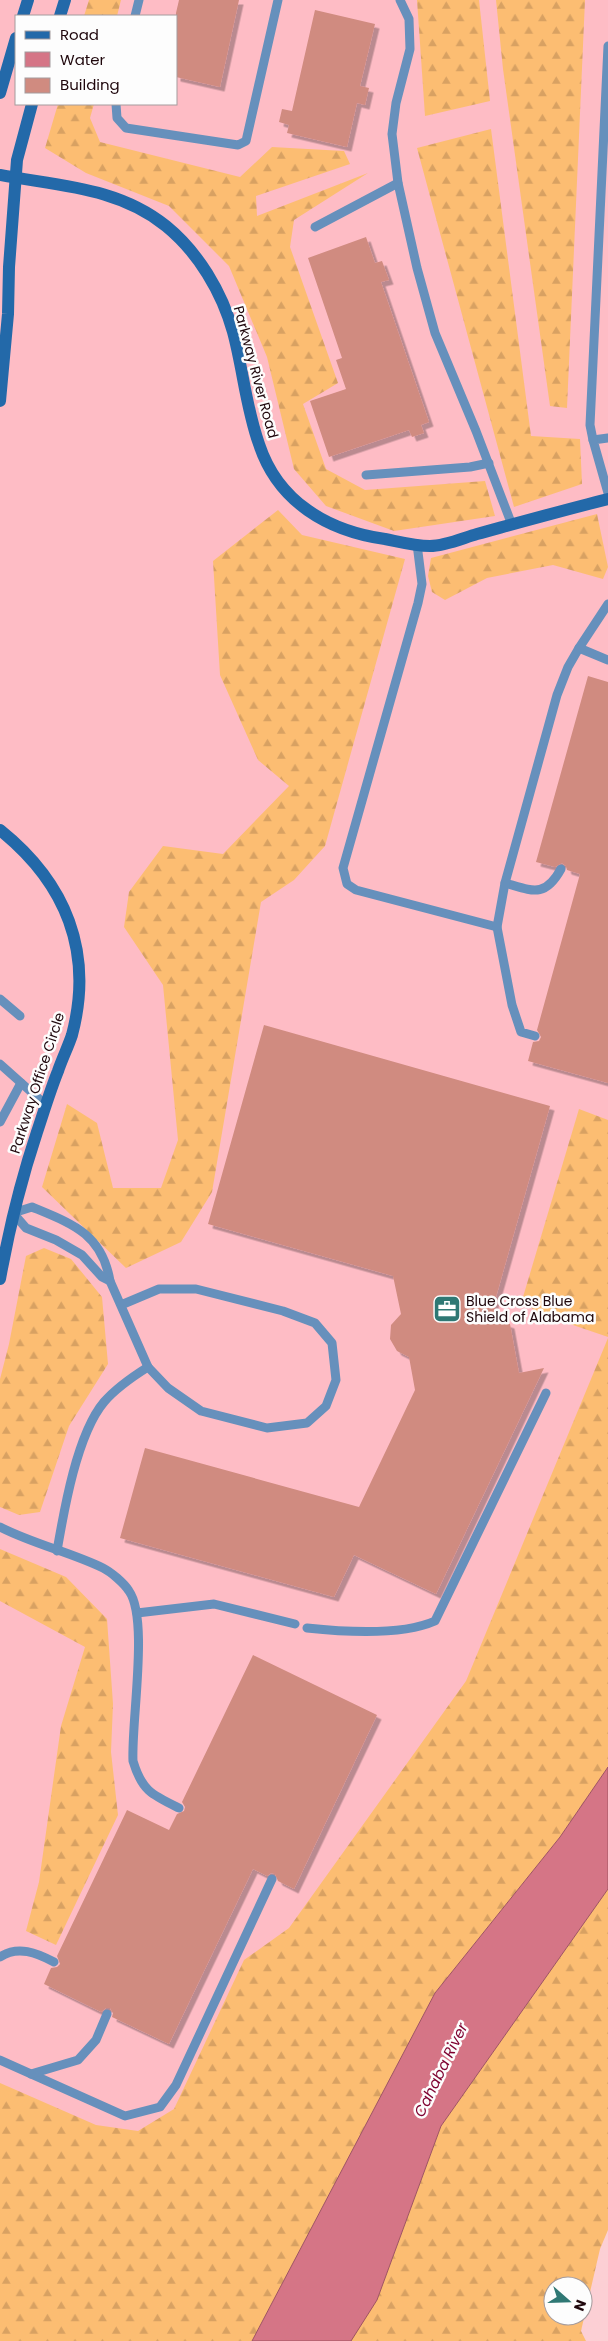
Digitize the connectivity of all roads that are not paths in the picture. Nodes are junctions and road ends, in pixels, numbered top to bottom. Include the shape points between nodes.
1 (28, 0) edge
2 (65, 0) edge
3 (139, 0) edge
4 (278, 0) edge
5 (389, 0) edge
6 (400, 1) edge
7 (23, 15) edge
8 (60, 15) edge
9 (135, 15) edge
10 (15, 41) edge
11 (608, 46) edge
12 (0, 93) edge
13 (32, 105) edge
14 (116, 105) edge
15 (0, 175) edge
16 (16, 178) junction
17 (398, 183) junction
18 (315, 227) dead end
19 (0, 401) edge
20 (608, 438) edge
21 (593, 440) junction
22 (489, 463) junction
23 (366, 475) dead end
24 (608, 493) edge
25 (608, 499) edge
26 (512, 525) junction
27 (417, 544) junction
28 (608, 604) edge
29 (579, 648) junction
30 (608, 660) edge
31 (0, 830) edge
32 (561, 869) dead end
33 (506, 883) junction
34 (497, 927) junction
35 (0, 998) edge
36 (20, 1016) dead end
37 (535, 1036) dead end
38 (0, 1064) edge
39 (21, 1083) junction
40 (46, 1105) junction
41 (0, 1122) edge
42 (13, 1213) junction
43 (0, 1279) edge
44 (110, 1281) junction
45 (121, 1305) junction
46 (148, 1367) junction
47 (546, 1393) dead end
48 (0, 1527) edge
49 (57, 1551) junction
50 (137, 1613) junction
51 (295, 1624) dead end
52 (307, 1628) dead end
53 (179, 1808) dead end
54 (272, 1879) dead end
55 (0, 1957) edge
56 (54, 1962) dead end
57 (107, 2014) dead end
58 (0, 2060) edge
59 (31, 2074) junction

1 - 7 street
2 - 8 street
3 - 9 lane
4 - 14 lane via 246,141 238,145 126,128 117,118
5 - 6 lane
6 - 17 lane via 409,19 410,49 396,103 392,134
10 - 12 street
11 - 21 lane via 590,424
13 - 16 street
15 - 16 street, Parkway River Road
16 - 19 street
16 - 27 street, Parkway River Road via 92,190 119,199 167,227 199,262 222,302 235,338 259,444 282,485 297,502 327,523 362,536
17 - 18 lane
17 - 22 lane via 435,333
20 - 21 lane
21 - 24 lane
22 - 23 lane
22 - 26 lane
25 - 26 street, Parkway River Road
26 - 27 street, Parkway River Road via 431,546
27 - 34 lane via 422,584 418,602 343,868 348,884 356,890
28 - 29 lane
29 - 30 lane
29 - 33 lane via 557,695
31 - 40 street, Parkway Office Circle via 31,857 48,878 68,916 77,948 78,1002 71,1036
32 - 33 lane via 554,882 544,890 534,891
33 - 34 lane
34 - 37 lane via 512,1005 521,1032
35 - 36 lane
38 - 39 lane
39 - 40 lane
39 - 41 lane
40 - 42 street, Parkway Office Circle
42 - 43 street, Parkway Office Circle
42 - 44 lane via 26,1228 82,1255 102,1277
42 - 44 lane via 32,1207 81,1230 95,1242 107,1263
44 - 45 lane
45 - 46 lane
45 - 46 lane via 159,1289 196,1289 283,1311 315,1323 332,1343 336,1380 326,1406 307,1423 267,1428 201,1411 168,1388
46 - 49 lane via 126,1380 103,1404 90,1426 74,1469
47 - 52 lane via 435,1621 421,1627 378,1630
48 - 49 lane via 24,1540
49 - 50 lane via 105,1569 129,1591
50 - 51 lane via 214,1604
50 - 53 lane via 133,1761 138,1779 145,1788
54 - 59 lane via 176,2085 160,2107 126,2116
55 - 56 lane via 15,1950 34,1952
57 - 59 lane via 96,2040 78,2060
58 - 59 lane

